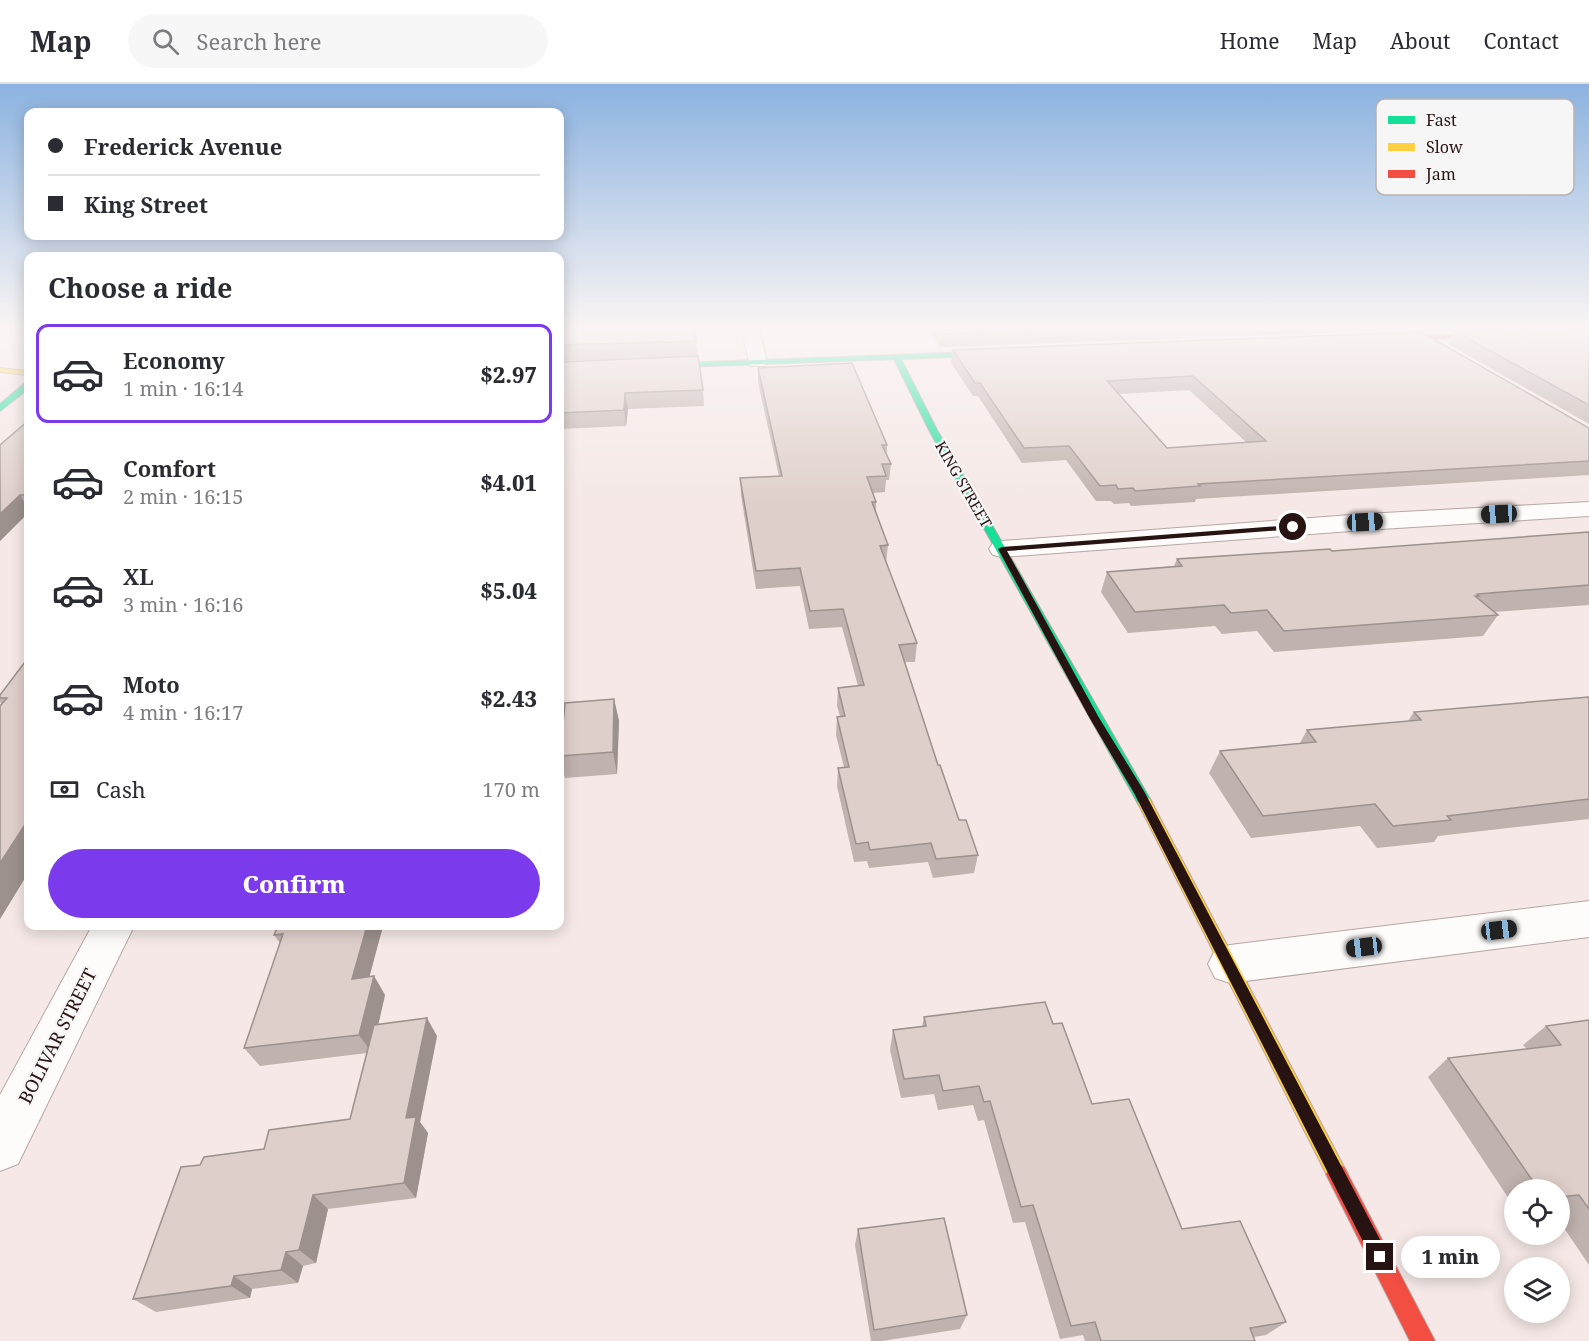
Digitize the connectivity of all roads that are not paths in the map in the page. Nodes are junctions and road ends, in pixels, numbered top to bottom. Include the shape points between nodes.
1 (24, 388) edge
2 (912, 388) edge
3 (0, 408) edge
4 (1589, 509) edge
5 (1002, 549) junction
6 (1589, 919) edge
7 (111, 930) edge
8 (1230, 964) junction
9 (0, 1146) edge
10 (1423, 1341) edge

1 - 3 street
2 - 5 street, KING STREET
4 - 5 street
5 - 8 street, KING STREET via 1139,791
6 - 8 street
7 - 9 street, BOLIVAR STREET
8 - 10 street, KING STREET

